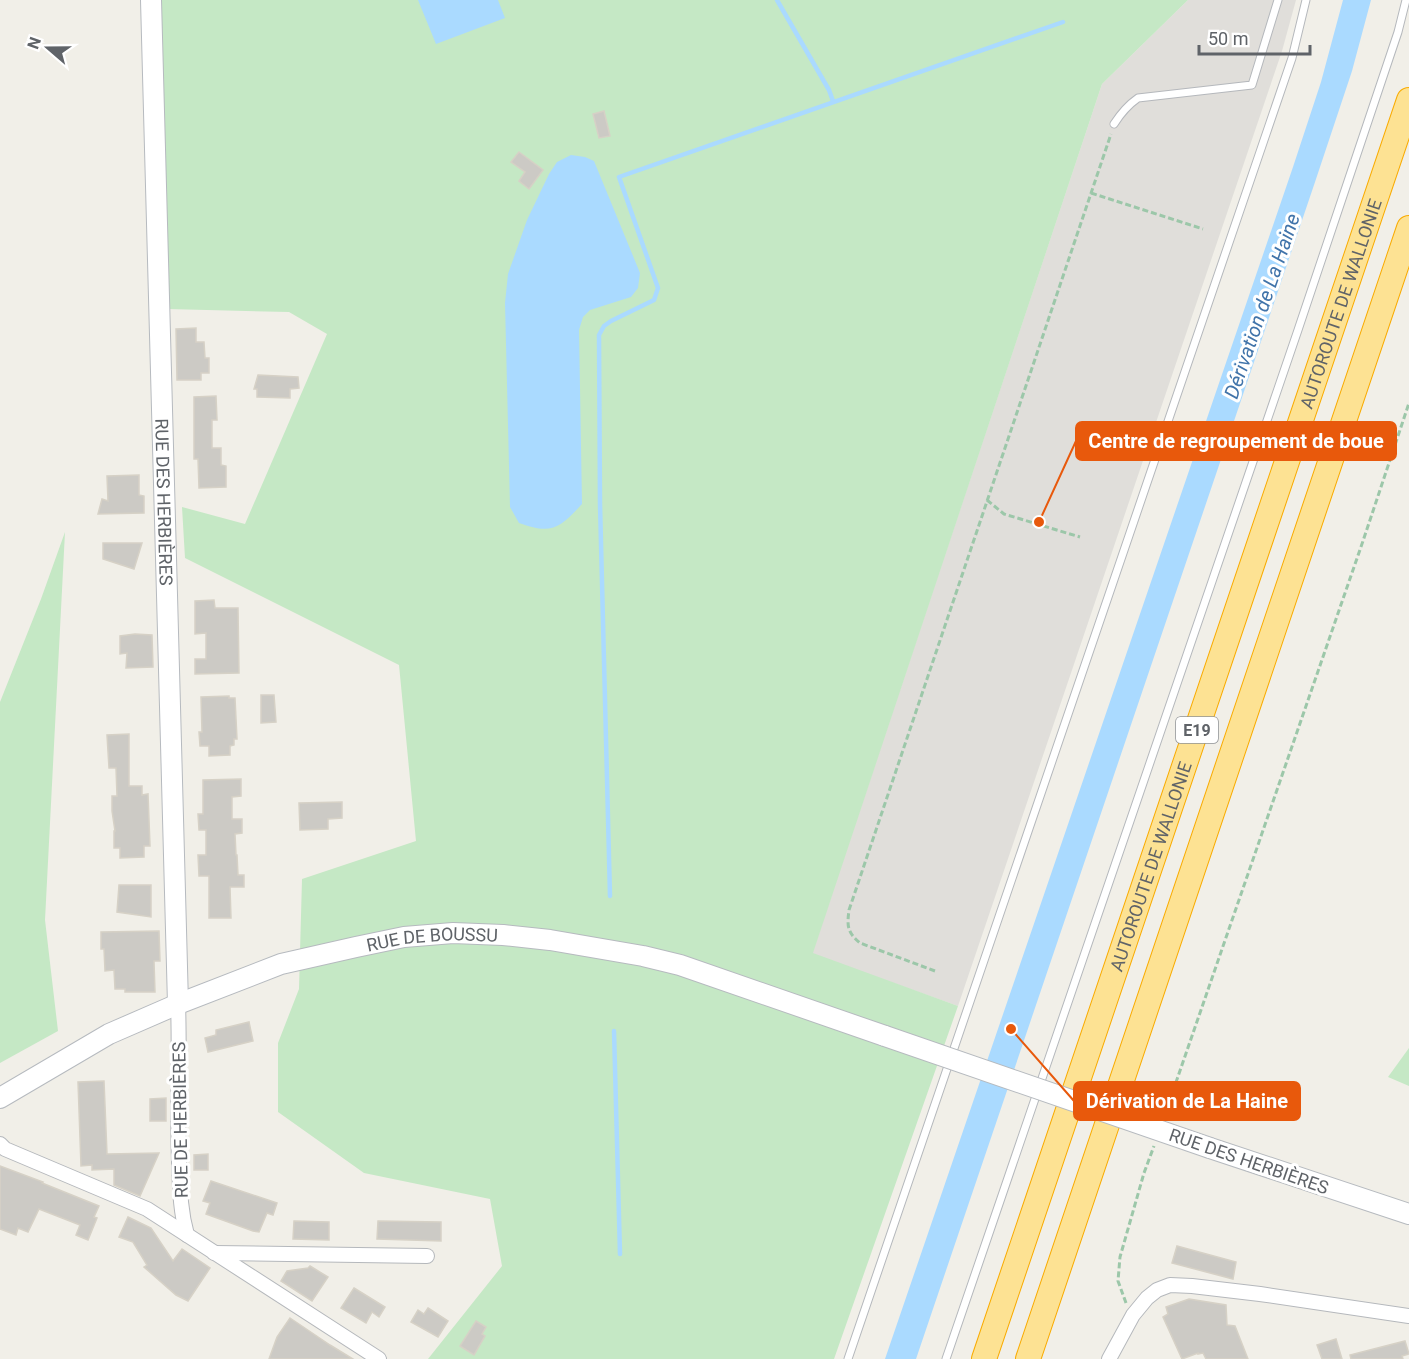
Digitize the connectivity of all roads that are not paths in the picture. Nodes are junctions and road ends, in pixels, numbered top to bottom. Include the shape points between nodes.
1 (151, 0) edge
2 (1278, 0) edge
3 (1306, 0) edge
4 (1406, 0) edge
5 (1409, 100) edge
6 (1114, 124) road end
7 (1409, 228) edge
8 (178, 1004) junction
9 (885, 1036) joint
10 (0, 1098) edge
11 (0, 1144) edge
12 (1409, 1214) edge
13 (187, 1235) junction
14 (214, 1253) junction
15 (427, 1256) dead end
16 (1409, 1316) edge
17 (379, 1359) edge
18 (848, 1359) edge
19 (945, 1359) edge
20 (984, 1359) edge
21 (1028, 1359) edge
22 (1109, 1359) edge

1 - 8 street, RUE DES HERBIÈRES
2 - 6 lane via 1252,86 1138,98
3 - 18 lane via 1292,58
4 - 19 lane via 1290,353
5 - 20 highway, AUTOROUTE DE WALLONIE / E19
7 - 21 highway, E19
8 - 9 street, RUE DE BOUSSU via 282,964 356,947 404,937 453,933 503,935 680,965
8 - 10 street, RUE DE BOUSSU via 109,1034
8 - 13 street, RUE DE HERBIÈRES via 178,1138 181,1215
9 - 12 street, RUE DES HERBIÈRES, bridge
11 - 13 street via 147,1209
13 - 14 street
14 - 15 street
14 - 17 street
16 - 22 street via 1170,1285 1147,1298

